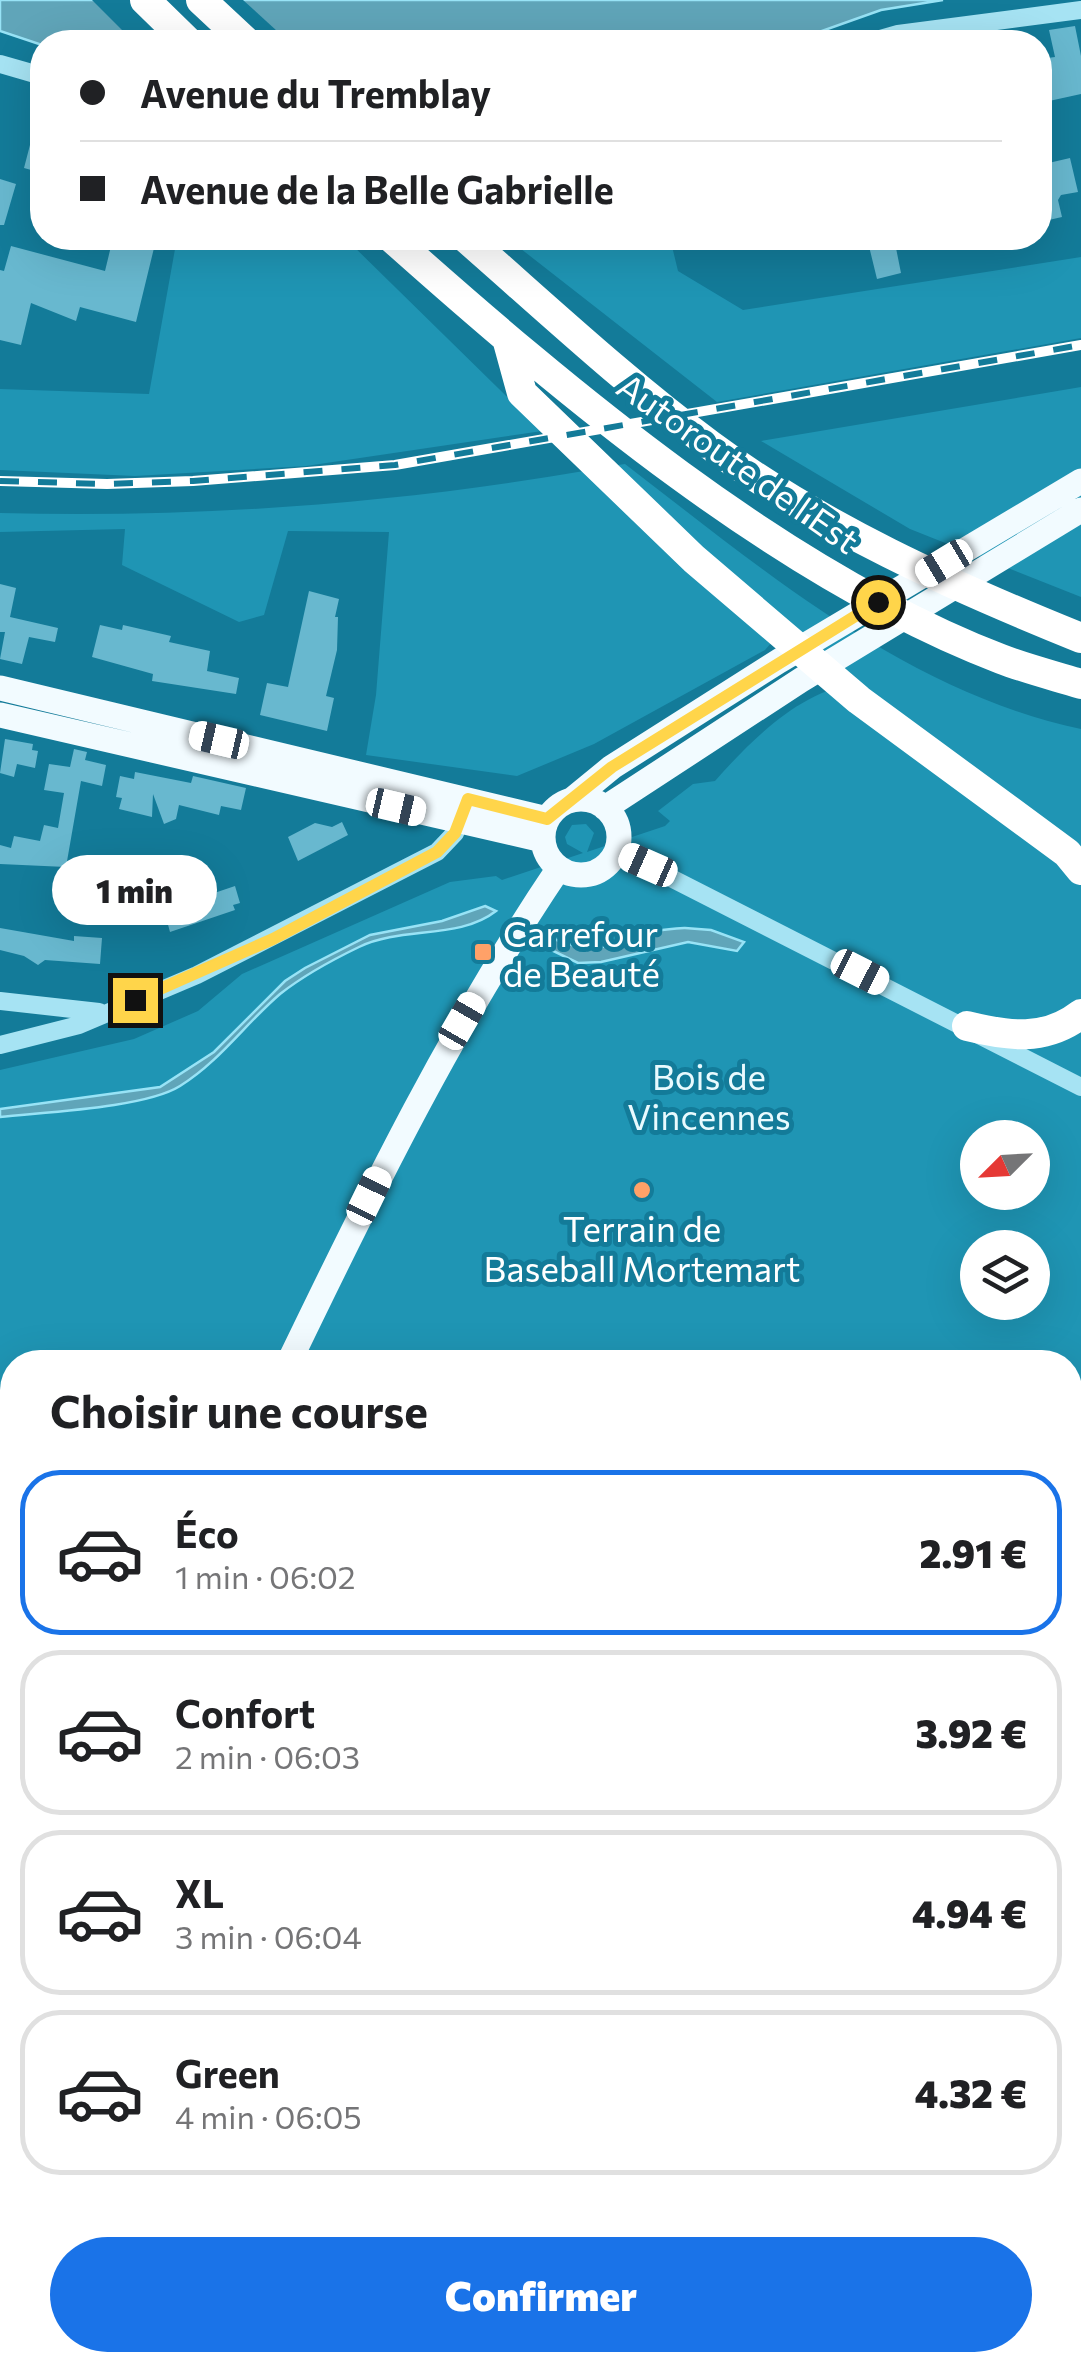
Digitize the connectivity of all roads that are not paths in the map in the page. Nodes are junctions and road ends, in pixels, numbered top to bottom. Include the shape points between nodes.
1 (144, 0) edge
2 (202, 0) edge
3 (1081, 10) edge
4 (175, 30) edge
5 (233, 30) edge
6 (928, 30) edge
7 (0, 64) edge
8 (30, 73) edge
9 (405, 250) edge
10 (480, 250) edge
11 (508, 342) junction
12 (1081, 481) edge
13 (1075, 514) edge
14 (1081, 638) edge
15 (1081, 684) edge
16 (0, 688) edge
17 (0, 715) edge
18 (574, 800) junction
19 (605, 808) junction
20 (464, 811) junction
21 (545, 830) junction
22 (616, 850) junction
23 (559, 868) junction
24 (1081, 870) edge
25 (1, 1001) edge
26 (104, 1012) junction
27 (1081, 1014) edge
28 (966, 1026) junction
29 (0, 1044) edge
30 (1081, 1087) edge
31 (295, 1350) edge

1 - 4 highway
2 - 5 highway
3 - 6 street
7 - 8 street
9 - 11 highway, Autoroute de l’Est
10 - 14 highway, Autoroute de l’Est via 636,387 746,468 889,554
11 - 15 highway, Autoroute de l’Est via 674,468 876,601 1001,659
11 - 24 highway via 522,393 694,559 859,700
12 - 18 main road via 779,660 612,767
13 - 19 main road
16 - 20 main road
17 - 20 main road
18 - 19 main road
18 - 21 main road via 563,803
19 - 22 main road via 616,823
20 - 21 main road
20 - 26 street via 437,852 228,960
21 - 23 main road
22 - 23 main road via 592,873
22 - 28 street
23 - 31 main road via 429,1079
25 - 26 street
25 - 29 street via 20,1010 28,1026
26 - 29 street
27 - 28 highway via 1033,1036
28 - 30 street

